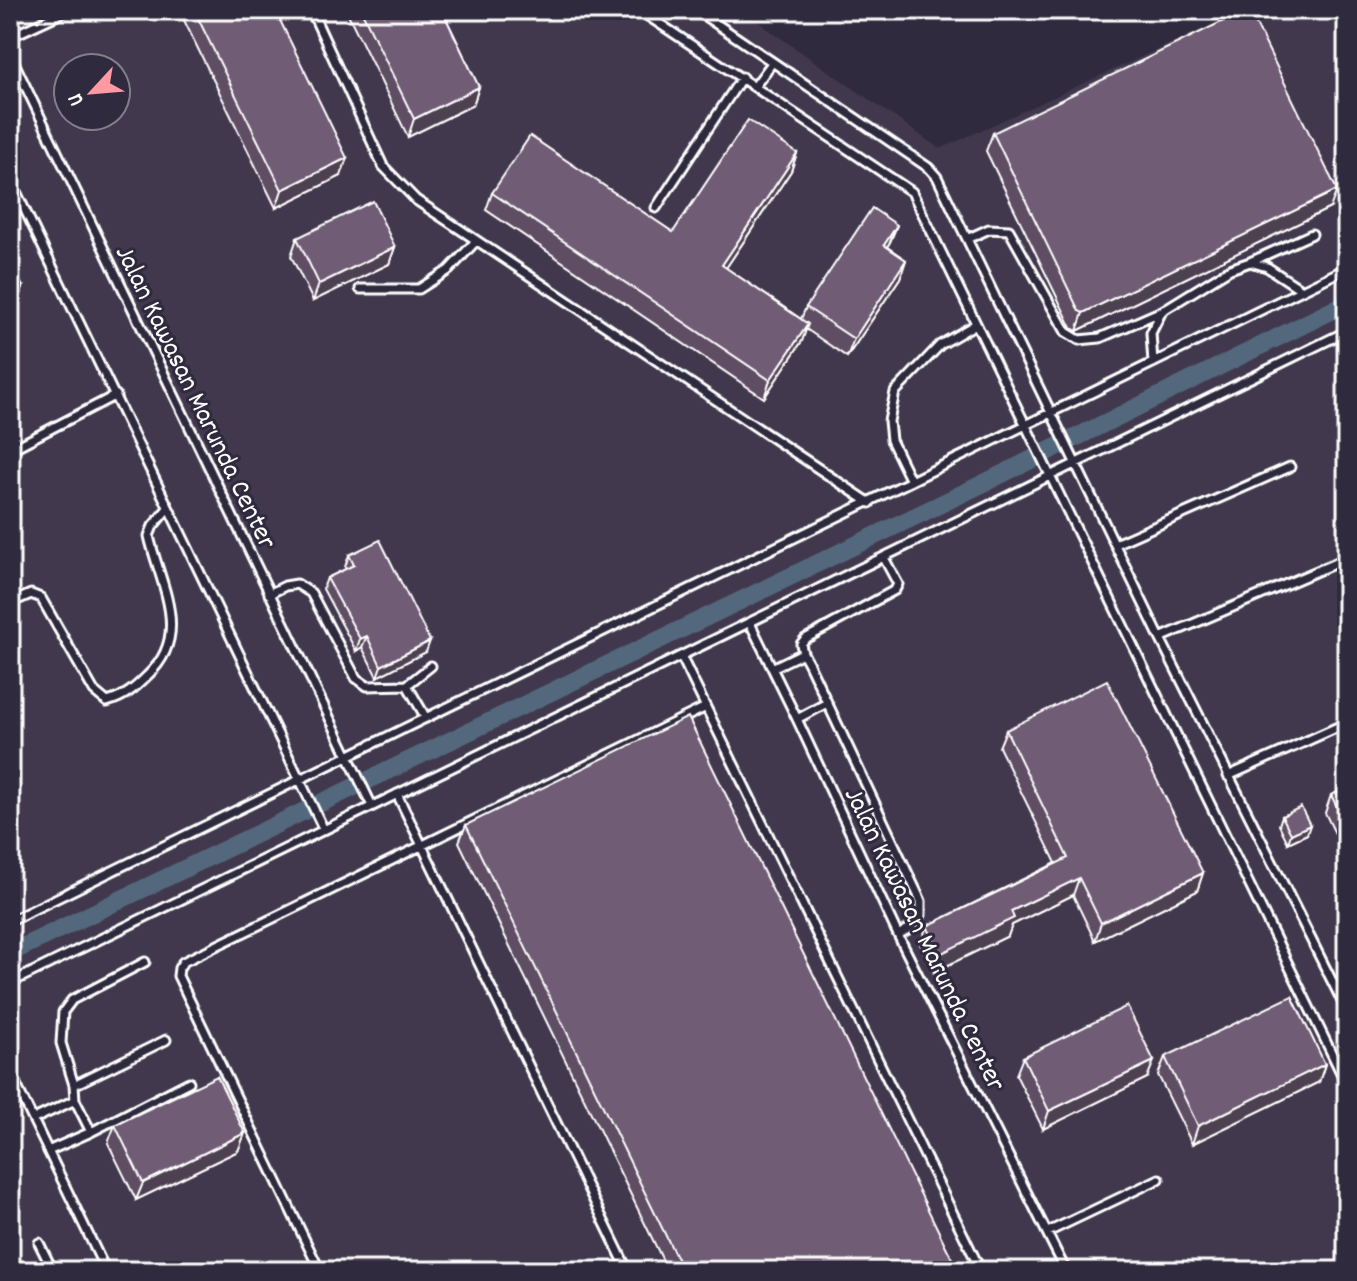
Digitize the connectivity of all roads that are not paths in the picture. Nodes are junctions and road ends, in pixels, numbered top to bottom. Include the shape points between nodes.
1 (68, 10) edge
2 (311, 10) edge
3 (639, 10) edge
4 (696, 10) edge
5 (10, 37) edge
6 (10, 54) edge
7 (772, 63) junction
8 (742, 77) junction
9 (755, 86) junction
10 (10, 179) edge
11 (656, 208) dead end
12 (1312, 234) dead end
13 (967, 239) junction
14 (475, 242) junction
15 (1250, 262) junction
16 (1347, 268) edge
17 (360, 289) dead end
18 (1302, 290) junction
19 (1162, 311) junction
20 (976, 324) junction
21 (1344, 333) edge
22 (1347, 346) edge
23 (1153, 363) junction
24 (116, 395) junction
25 (1053, 416) junction
26 (1025, 425) junction
27 (10, 450) edge
28 (1077, 463) junction
29 (1290, 467) dead end
30 (1050, 476) junction
31 (911, 481) junction
32 (870, 503) junction
33 (168, 508) junction
34 (1115, 544) junction
35 (884, 558) junction
36 (1338, 562) dead end
37 (269, 594) junction
38 (10, 603) edge
39 (750, 623) junction
40 (1160, 638) junction
41 (803, 653) junction
42 (681, 656) junction
43 (431, 666) dead end
44 (772, 668) junction
45 (407, 685) junction
46 (827, 703) junction
47 (706, 707) junction
48 (426, 718) junction
49 (797, 719) junction
50 (1347, 723) edge
51 (350, 759) junction
52 (1228, 776) junction
53 (302, 782) junction
54 (397, 794) junction
55 (371, 804) junction
56 (323, 827) junction
57 (423, 845) junction
58 (10, 921) edge
59 (898, 935) junction
60 (145, 962) dead end
61 (10, 983) edge
62 (1346, 1004) edge
63 (166, 1040) dead end
64 (10, 1072) edge
65 (189, 1082) dead end
66 (74, 1085) junction
67 (1347, 1085) edge
68 (75, 1100) junction
69 (34, 1119) junction
70 (91, 1132) junction
71 (48, 1151) junction
72 (1159, 1179) dead end
73 (1048, 1232) junction
74 (39, 1243) dead end
75 (53, 1271) edge
76 (106, 1271) edge
77 (320, 1271) edge
78 (628, 1271) edge
79 (981, 1271) edge
80 (1066, 1271) edge

1 - 5 lane
2 - 14 lane via 383,166 416,200
3 - 8 lane
4 - 7 lane
6 - 37 lane, Jalan Kawasan Marunda Center
7 - 9 lane
7 - 13 lane via 929,168
8 - 9 lane
8 - 11 lane
9 - 20 lane via 912,192
10 - 24 lane
12 - 15 lane
13 - 19 lane via 989,229 1009,230 1066,332 1079,340 1100,338
13 - 25 lane
14 - 17 lane via 449,270 419,289
14 - 32 lane
15 - 18 lane
15 - 19 lane
16 - 18 lane
18 - 23 lane
19 - 23 lane via 1151,333
20 - 26 lane
20 - 31 lane via 940,345 895,392 891,440
21 - 22 lane
21 - 28 lane
23 - 25 lane
24 - 27 lane
24 - 33 lane
25 - 26 lane
25 - 28 lane
26 - 30 lane
26 - 31 lane
28 - 30 lane
28 - 34 lane
29 - 34 lane
30 - 35 lane
30 - 67 lane
31 - 32 lane
32 - 48 lane
33 - 38 lane via 149,536 166,592 168,649 162,663 129,693 107,702 94,691 41,598 31,594
33 - 53 lane
34 - 40 lane
35 - 39 lane
35 - 41 lane via 898,584 895,590 805,639
36 - 40 lane
37 - 45 lane via 297,584 311,593 356,678 367,686
37 - 51 lane, Jalan Kawasan Marunda Center
39 - 42 lane
39 - 44 lane, Jalan Kawasan Marunda Center
40 - 52 lane
41 - 44 lane
41 - 46 lane
42 - 47 lane
42 - 54 lane
43 - 45 lane
44 - 49 lane, Jalan Kawasan Marunda Center
45 - 48 lane
46 - 49 lane
46 - 59 lane via 921,901 921,915
47 - 57 lane
47 - 79 lane
48 - 51 lane
49 - 59 lane, Jalan Kawasan Marunda Center
50 - 52 lane
51 - 53 lane
51 - 55 lane, Jalan Kawasan Marunda Center
52 - 62 lane
53 - 56 lane
53 - 58 lane
54 - 55 lane
54 - 57 lane
55 - 56 lane
56 - 61 lane
57 - 77 lane via 179,968 178,976
57 - 78 lane
59 - 73 lane, Jalan Kawasan Marunda Center
60 - 66 lane via 72,1000 63,1012 61,1043
63 - 66 lane
64 - 69 lane
65 - 70 lane
66 - 68 lane
68 - 69 lane
68 - 70 lane
69 - 71 lane
70 - 71 lane
71 - 76 lane
72 - 73 lane
73 - 80 lane, Jalan Kawasan Marunda Center
74 - 75 lane

